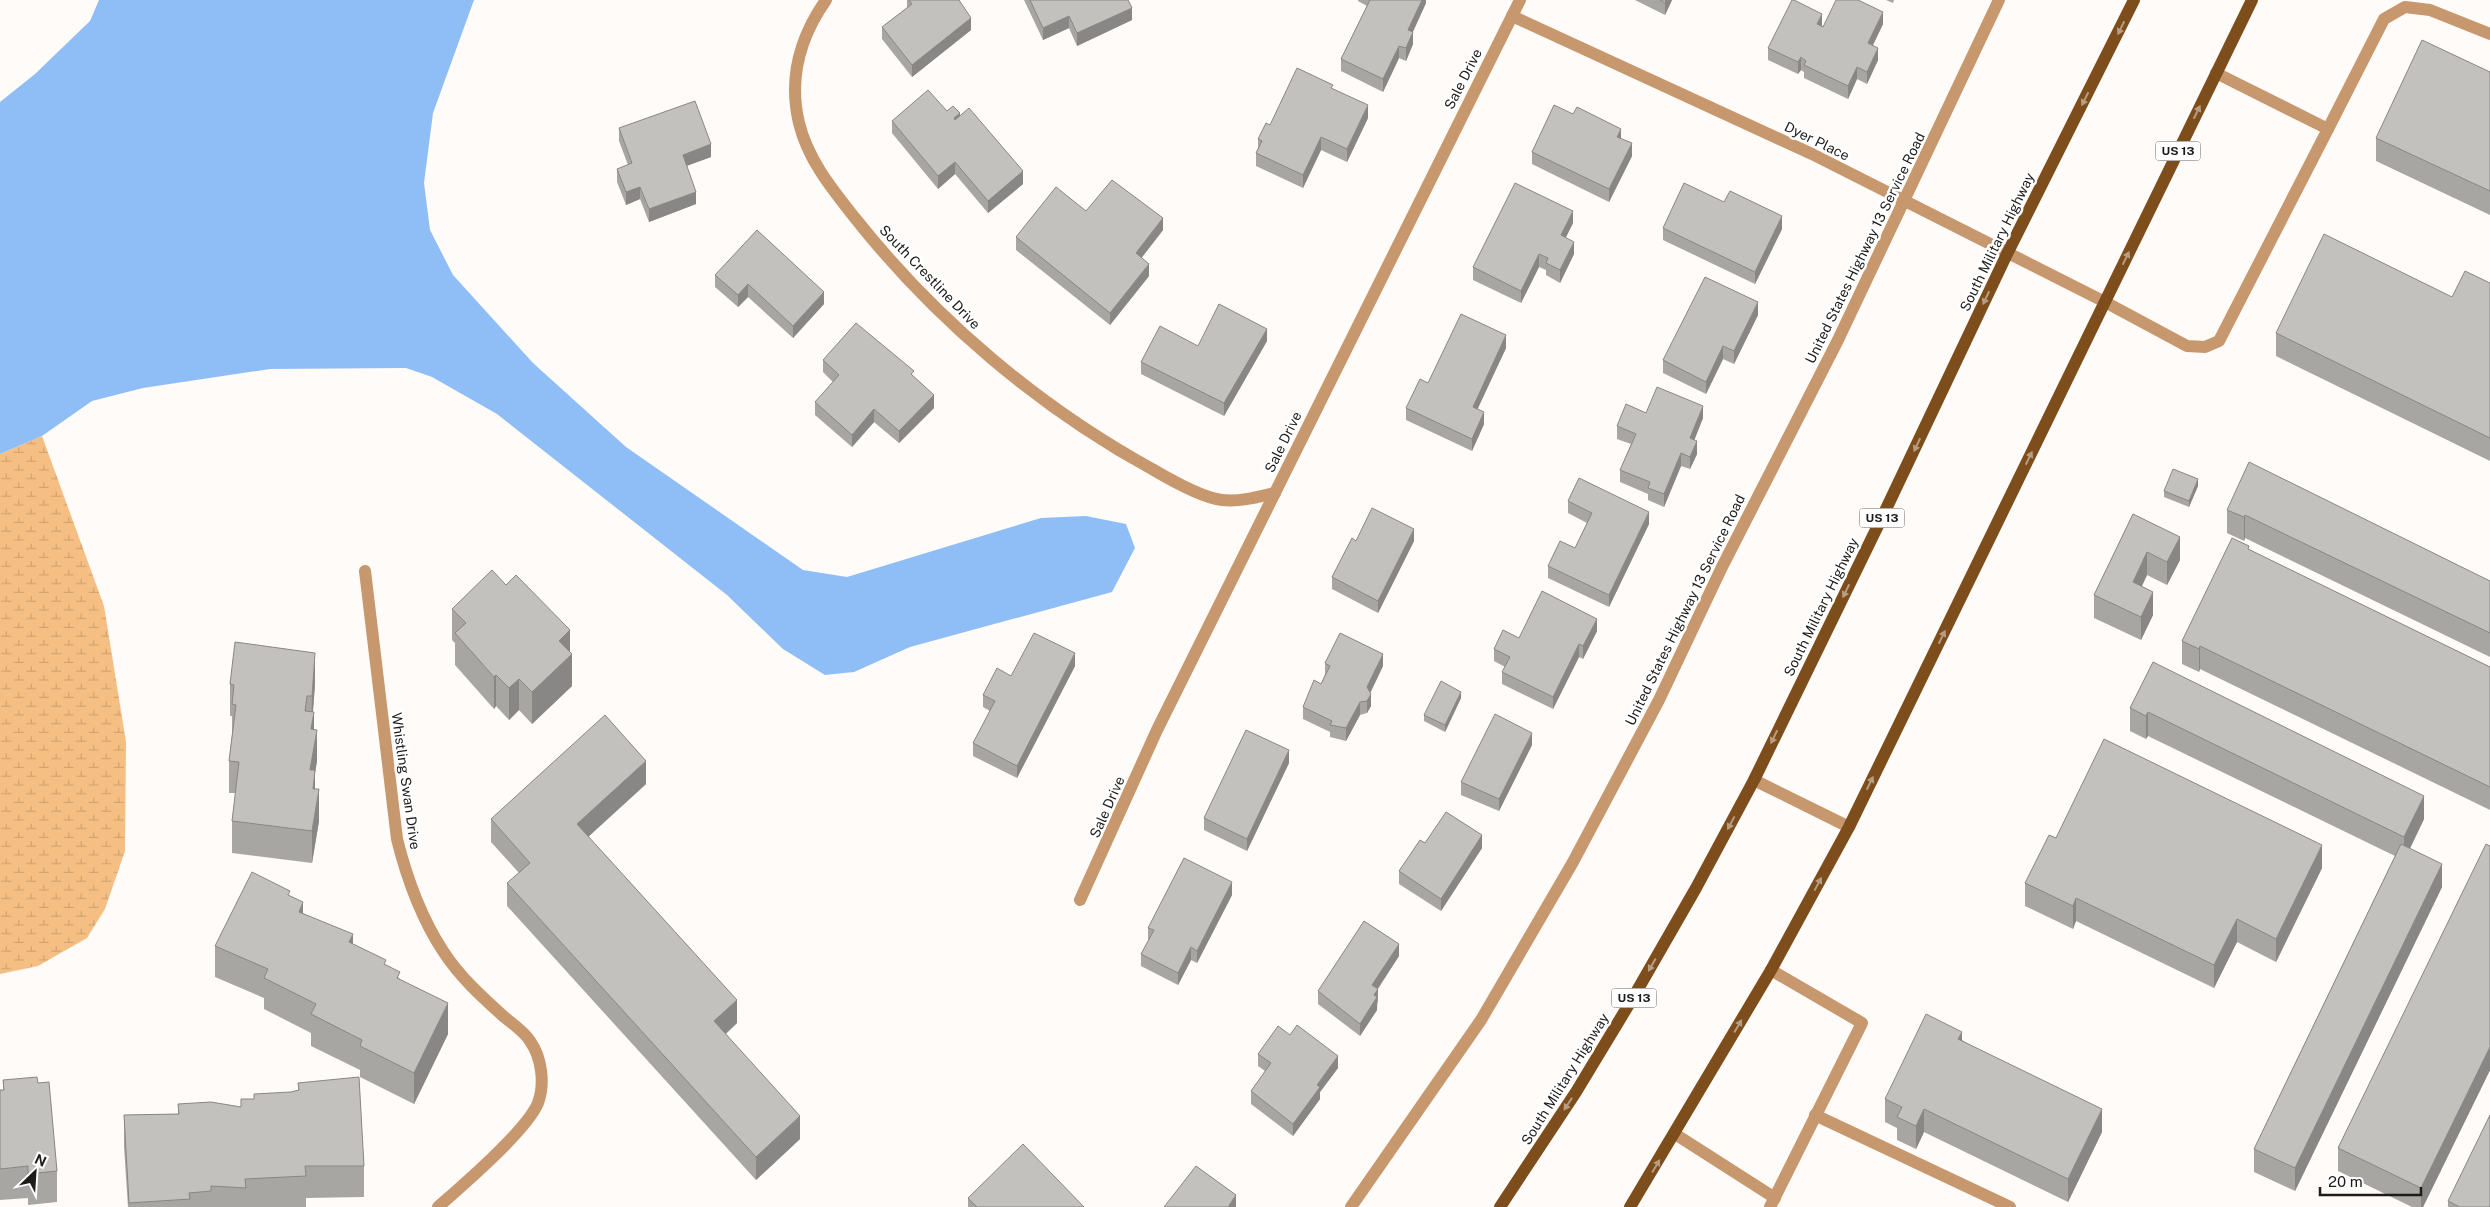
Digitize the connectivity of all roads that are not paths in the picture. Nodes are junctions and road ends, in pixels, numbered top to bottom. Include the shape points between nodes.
1 (826, 0) edge
2 (1520, 0) edge
3 (1999, 0) edge
4 (2134, 0) edge
5 (2252, 0) edge
6 (1512, 16) junction
7 (2490, 34) edge
8 (2216, 73) junction
9 (2328, 129) junction
10 (1905, 200) junction
11 (2007, 254) junction
12 (2105, 302) junction
13 (1275, 492) junction
14 (365, 571) dead end
15 (1754, 780) junction
16 (1849, 827) junction
17 (1080, 900) dead end
18 (1771, 970) junction
19 (1815, 1115) junction
20 (1675, 1134) junction
21 (1772, 1202) edge
22 (438, 1207) edge
23 (1351, 1207) edge
24 (1500, 1207) edge
25 (1630, 1207) edge
26 (2010, 1207) edge

1 - 13 street, South Crestline Drive via 811,22 799,50 795,86 799,122 808,150 826,181 884,255 957,330 1025,385 1122,453 1176,482 1221,500 1248,499
2 - 6 street, Sale Drive
3 - 10 street, United States Highway 13 Service Road
4 -> 11 main road, South Military Highway / US 13
5 - 8 main road, US 13
6 - 10 street, Dyer Place
6 - 13 street, Sale Drive
7 - 9 street, Dyer Place via 2430,10 2405,7 2384,19
8 - 9 street
12 -> 8 main road, US 13
9 - 12 street, Dyer Place via 2219,341 2205,347 2187,346
10 - 11 street, Dyer Place
10 - 23 street, United States Highway 13 Service Road via 1838,340 1574,862 1481,1020
11 - 12 street, Dyer Place
11 -> 15 main road, South Military Highway / US 13
16 -> 12 main road, US 13
13 - 17 street, Sale Drive via 1157,730
14 - 22 street, Whistling Swan Drive via 397,839 406,876 424,920 444,953 474,990 530,1040 540,1061 542,1079 538,1102 527,1122
15 - 16 street
15 -> 24 main road, South Military Highway / US 13 via 1634,996 1576,1092
18 -> 16 main road, US 13
18 - 19 street via 1862,1023
20 -> 18 main road, US 13
19 - 21 street
19 - 26 street
20 - 21 street
25 -> 20 main road, US 13

